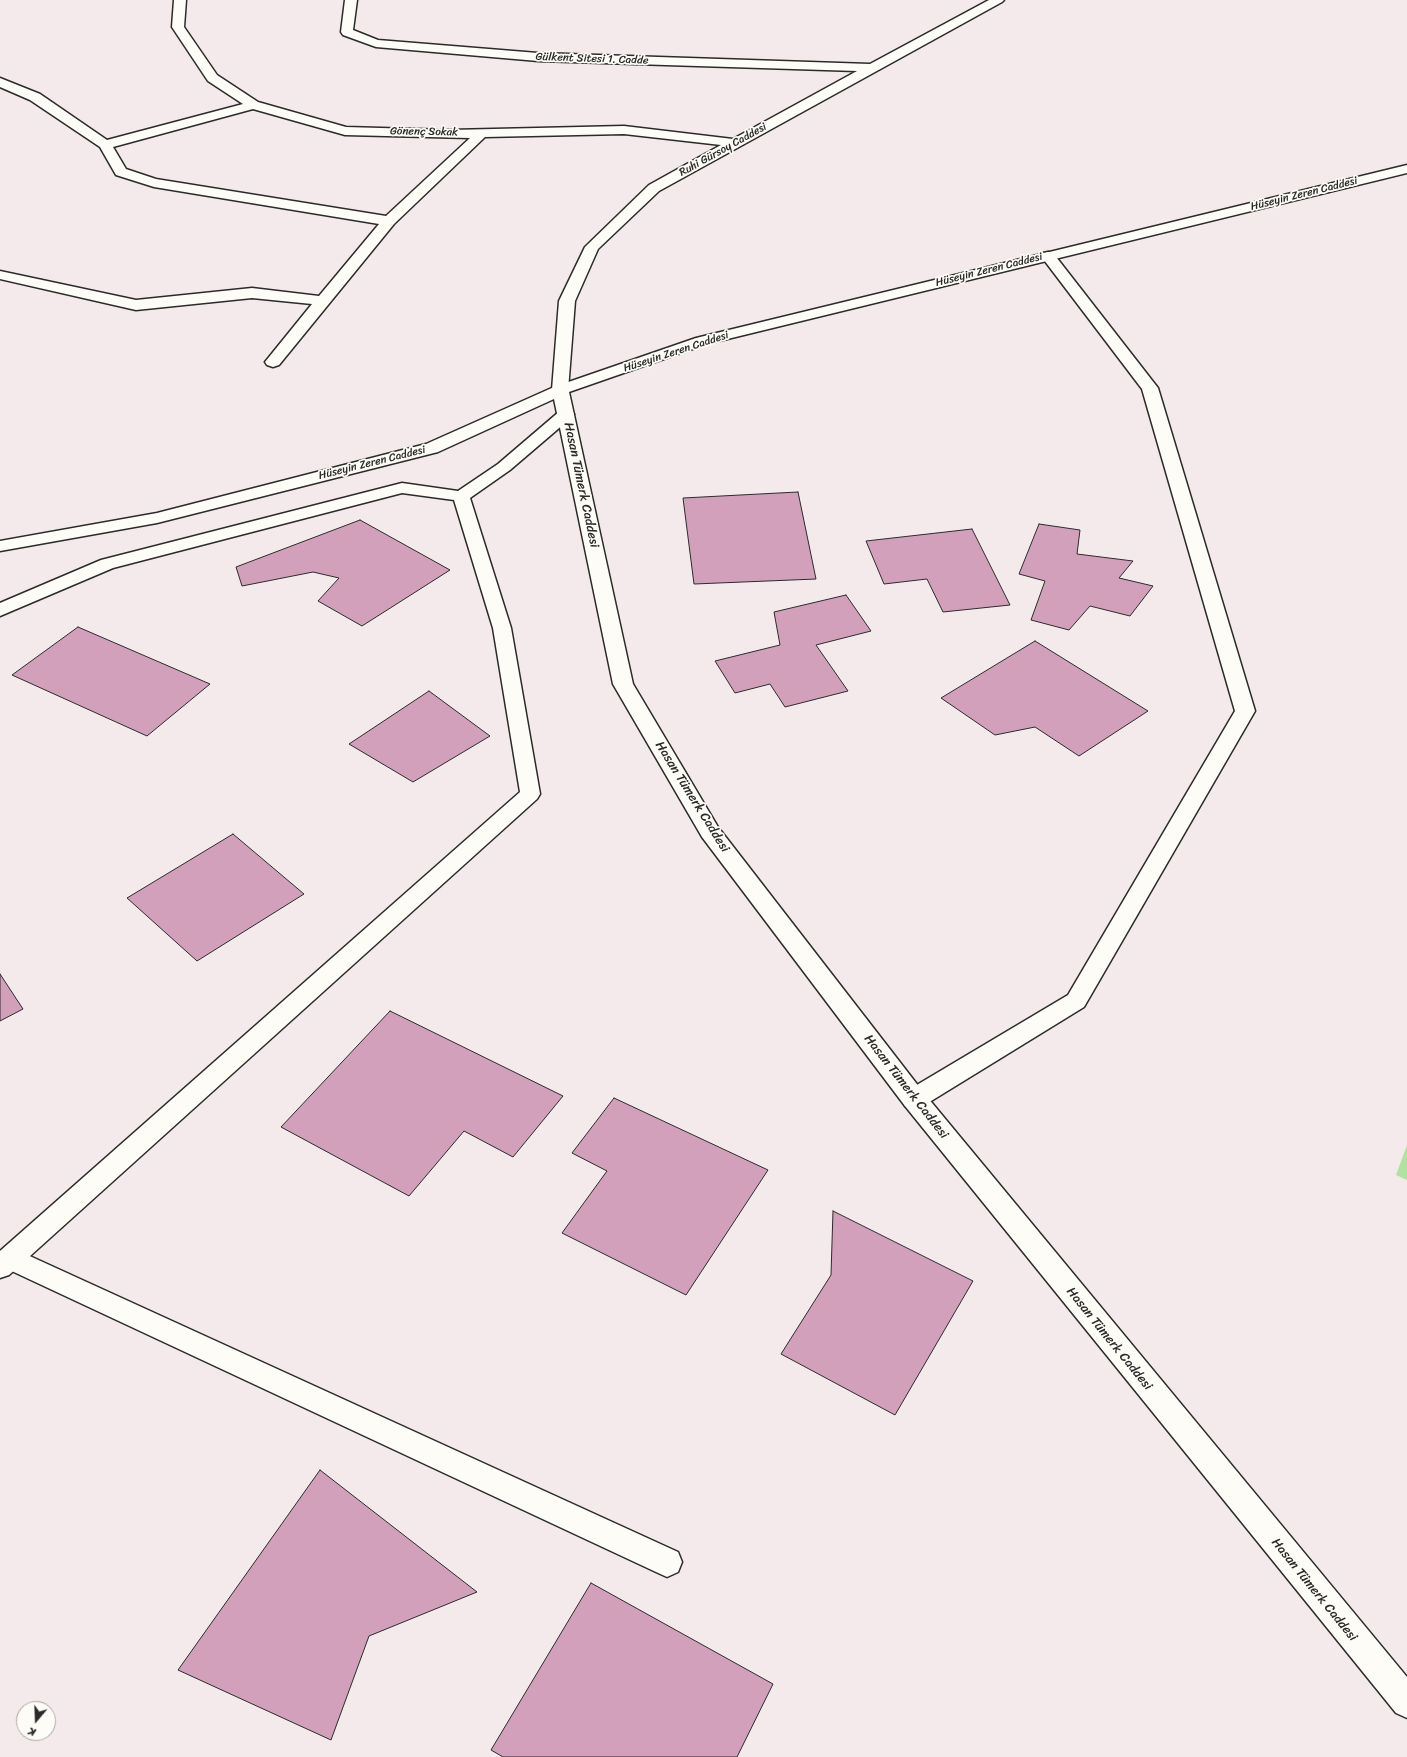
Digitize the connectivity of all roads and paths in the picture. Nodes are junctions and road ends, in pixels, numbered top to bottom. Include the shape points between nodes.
1 (180, 0) edge
2 (351, 0) edge
3 (998, 0) edge
4 (872, 68) junction
5 (0, 82) edge
6 (253, 105) junction
7 (482, 133) junction
8 (736, 143) junction
9 (105, 145) junction
10 (1407, 169) edge
11 (389, 221) junction
12 (1048, 256) junction
13 (0, 275) edge
14 (323, 301) junction
15 (273, 362) dead end
16 (560, 390) junction
17 (566, 414) junction
18 (461, 496) junction
19 (0, 546) edge
20 (0, 610) edge
21 (914, 1099) junction
22 (5, 1262) edge
23 (667, 1562) dead end
24 (1407, 1702) edge

1 - 6 street, Gönenç Sokak via 178,27 212,78
2 - 4 street, Gülkent Sitesi 1. Cadde via 347,32 376,43 538,57
3 - 4 street, Ruhi Gürsoy Caddesi
4 - 8 street, Ruhi Gürsoy Caddesi
5 - 9 street via 35,97
6 - 7 street, Gönenç Sokak via 345,131
6 - 9 street
7 - 8 street, Gönenç Sokak via 624,130
7 - 11 street
8 - 16 street, Ruhi Gürsoy Caddesi via 654,188 592,247 567,301
9 - 11 street via 121,172 154,183
10 - 12 street, Hüseyin Zeren Caddesi
11 - 14 street
12 - 16 street, Hüseyin Zeren Caddesi via 702,341
12 - 21 street via 1150,388 1245,711 1076,1001
13 - 14 street via 136,305 252,293
14 - 15 street
16 - 17 street, Hasan Tümerk Caddesi
16 - 19 street, Hüseyin Zeren Caddesi via 432,448 156,518
17 - 18 lane via 504,467
17 - 21 street, Hasan Tümerk Caddesi via 623,684 710,832
18 - 20 lane via 402,488 107,564
18 - 22 lane via 502,628 530,794
21 - 24 street, Hasan Tümerk Caddesi
22 - 23 street

